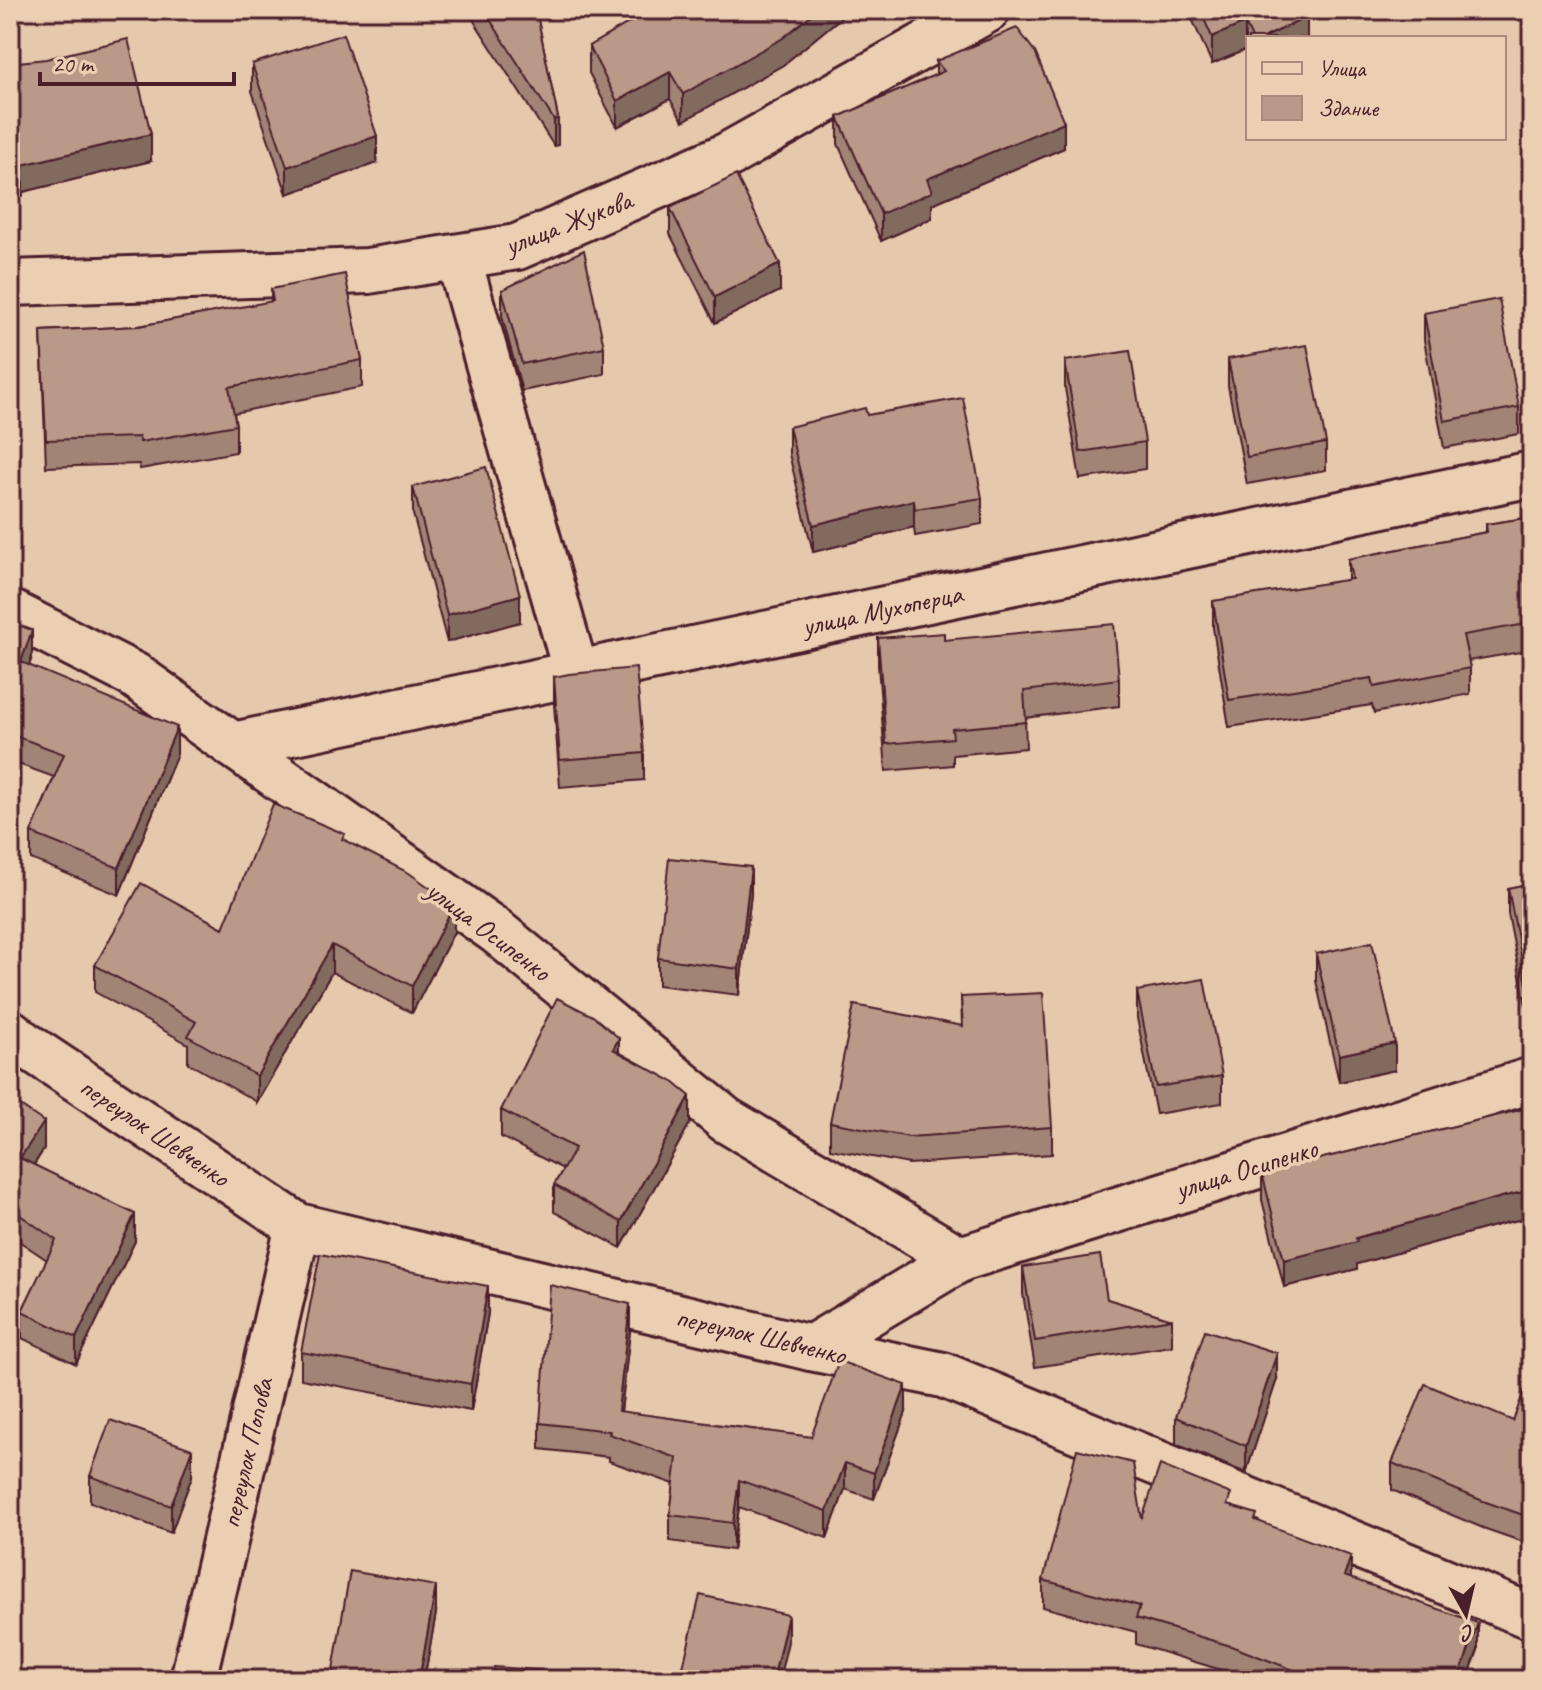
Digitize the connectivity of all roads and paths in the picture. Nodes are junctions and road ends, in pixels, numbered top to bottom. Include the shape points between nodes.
1 (987, 10) edge
2 (458, 257) junction
3 (10, 283) edge
4 (1532, 474) edge
5 (10, 612) edge
6 (576, 673) junction
7 (233, 745) junction
8 (10, 1032) edge
9 (1532, 1080) edge
10 (298, 1226) junction
11 (960, 1259) junction
12 (811, 1348) junction
13 (1532, 1617) edge
14 (193, 1680) edge

1 - 2 street, улица Жукова via 726,156 517,247
2 - 3 street, улица Жукова via 368,271
2 - 6 street
4 - 6 street, улица Мухоперца
5 - 7 street, улица Осипенко via 134,675
6 - 7 street, улица Мухоперца
7 - 11 street, улица Осипенко via 496,931 726,1120
8 - 10 street, переулок Шевченко
9 - 11 street, улица Осипенко
10 - 12 street, переулок Шевченко
10 - 14 street, переулок Попова
11 - 12 street, улица Осипенко
12 - 13 street, переулок Шевченко via 943,1375

